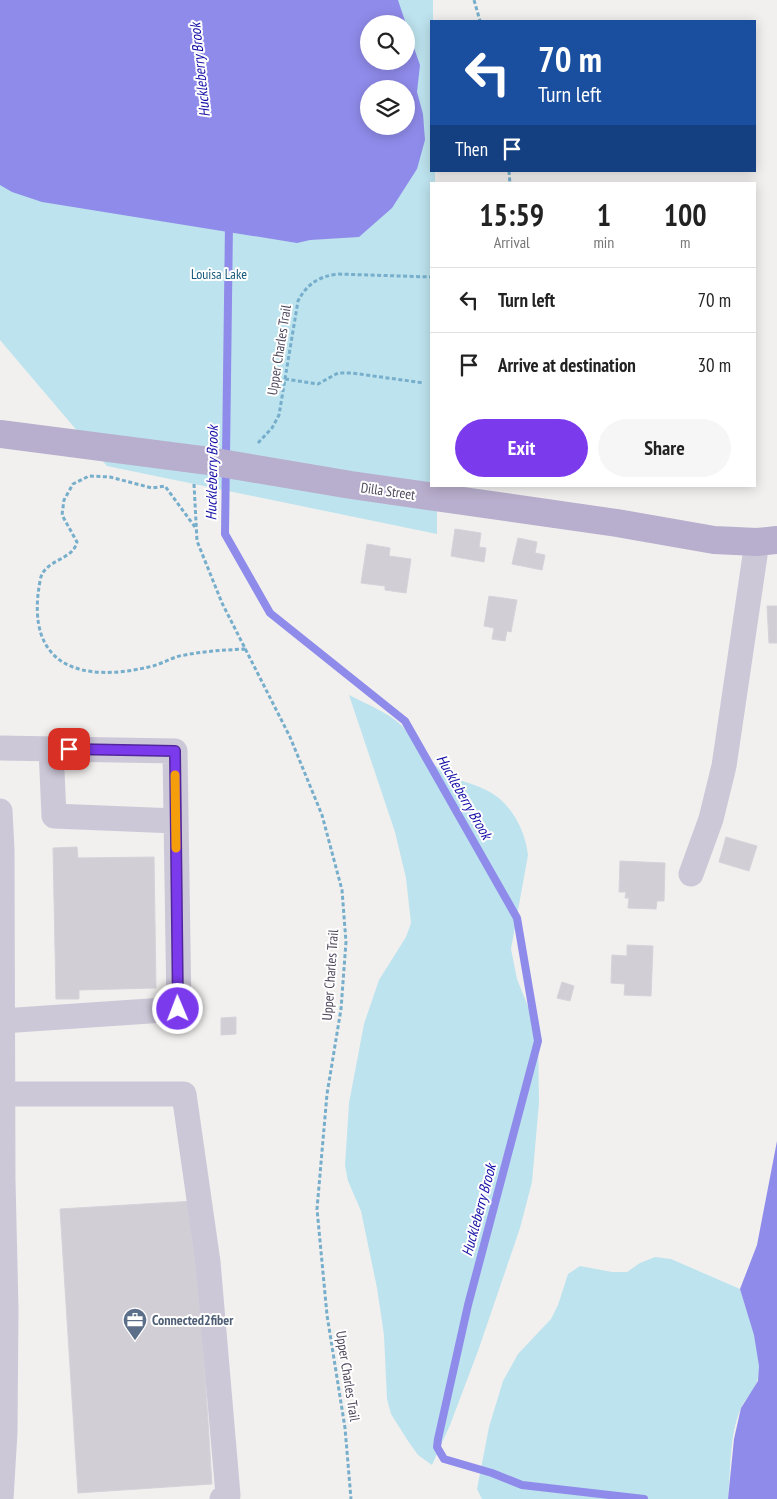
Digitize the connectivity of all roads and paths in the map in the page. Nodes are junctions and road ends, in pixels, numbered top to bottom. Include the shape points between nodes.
1 (474, 0) edge
2 (480, 20) edge
3 (430, 277) edge
4 (285, 379) junction
5 (424, 383) dead end
6 (0, 434) edge
7 (247, 457) junction
8 (202, 470) junction
9 (196, 528) junction
10 (767, 541) edge
11 (246, 649) junction
12 (0, 748) edge
13 (51, 749) junction
14 (0, 811) edge
15 (176, 821) junction
16 (1, 850) edge
17 (691, 874) dead end
18 (2, 1022) junction
19 (2, 1094) junction
20 (3, 1322) edge
21 (3, 1418) edge
22 (1, 1499) edge
23 (222, 1499) edge
24 (351, 1499) edge

1 - 2 path
3 - 4 path, Upper Charles Trail via 337,274 312,282 298,300
4 - 5 path via 318,384 338,373 352,373
4 - 7 path, Upper Charles Trail via 276,421
6 - 8 main road, Dilla Street
7 - 8 main road, Dilla Street
7 - 10 main road, Dilla Street via 368,488 714,540
8 - 9 path, Upper Charles Trail
9 - 11 path, Upper Charles Trail via 197,541 215,585
9 - 11 path via 165,486 152,488 110,477 89,476 73,484 64,500 62,515 77,542 76,547 45,568 40,578 37,601 40,630 46,647 59,661 74,668 113,673 153,666 182,655
10 - 17 street via 724,766 711,819
11 - 24 path, Upper Charles Trail via 290,737 322,815 342,890 346,942 341,1009 327,1094 317,1209
12 - 13 street
13 - 15 street via 54,816
13 - 15 street via 175,751
14 - 16 street
15 - 18 street via 178,1009
16 - 18 street
18 - 19 street
19 - 20 street
19 - 23 street via 184,1094 208,1262 228,1495
20 - 21 street
21 - 22 street

